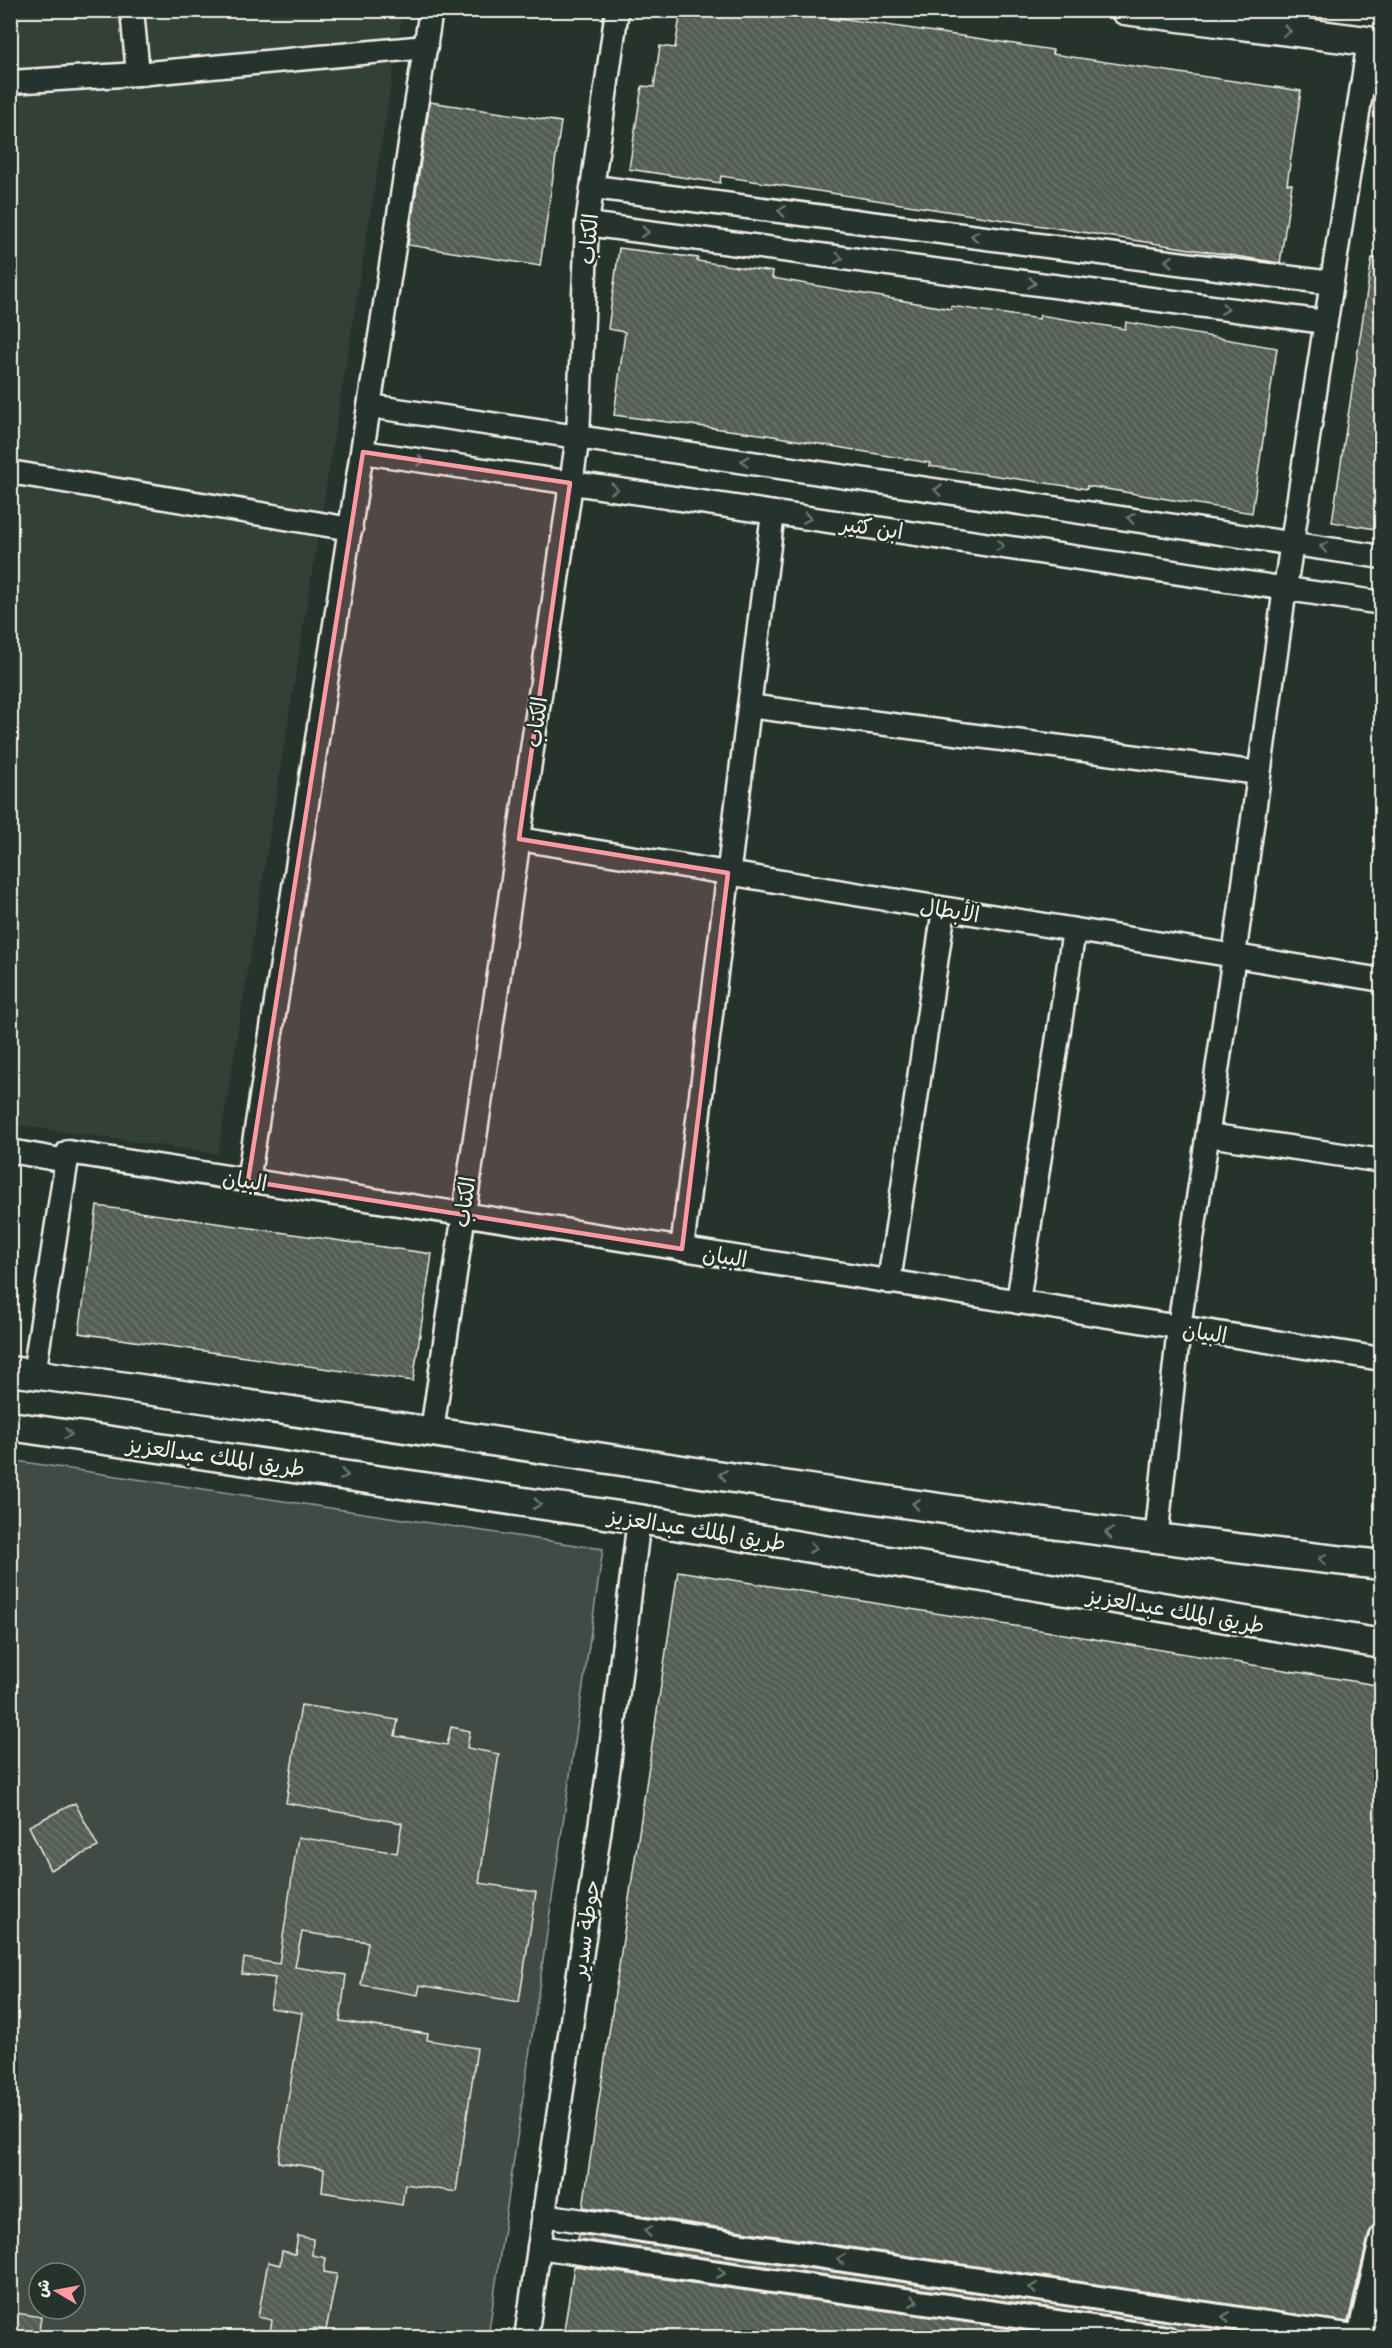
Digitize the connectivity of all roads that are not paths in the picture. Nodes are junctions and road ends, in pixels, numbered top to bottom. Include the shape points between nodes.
1 (132, 10) edge
2 (431, 10) edge
3 (616, 10) edge
4 (1125, 10) edge
5 (1375, 42) edge
6 (426, 47) junction
7 (138, 74) junction
8 (10, 82) edge
9 (594, 187) junction
10 (587, 224) junction
11 (1331, 283) junction
12 (1325, 322) junction
13 (370, 406) junction
14 (578, 436) junction
15 (363, 452) junction
16 (10, 472) edge
17 (570, 483) junction
18 (773, 513) junction
19 (351, 529) junction
20 (1292, 542) junction
21 (1382, 557) edge
22 (1285, 588) junction
23 (1382, 603) edge
24 (749, 706) junction
25 (1259, 773) junction
26 (519, 839) junction
27 (728, 873) junction
28 (944, 909) junction
29 (1074, 930) junction
30 (1234, 956) junction
31 (1382, 980) edge
32 (1208, 1136) junction
33 (10, 1151) edge
34 (68, 1157) junction
35 (1382, 1161) edge
36 (248, 1181) junction
37 (462, 1214) junction
38 (681, 1249) junction
39 (889, 1282) junction
40 (1018, 1302) junction
41 (1179, 1327) junction
42 (1382, 1359) edge
43 (22, 1372) edge
44 (10, 1426) edge
45 (432, 1431) junction
46 (639, 1519) junction
47 (1156, 1540) junction
48 (1382, 1565) edge
49 (1382, 1644) edge
50 (543, 2215) junction
51 (1382, 2236) edge
52 (539, 2247) junction
53 (526, 2337) edge
54 (1167, 2337) edge
55 (1363, 2337) edge

1 - 7 street
2 - 6 street
3 - 9 street, الكتاب
4 -> 5 main road
5 - 11 street
6 - 7 street
6 - 13 street
7 - 8 street
9 - 10 street, الكتاب
11 -> 9 street
10 -> 12 street
10 - 14 street, الكتاب
11 - 12 street
12 - 20 street
13 - 14 street, ابن كثير
13 - 15 street
14 - 17 street, الكتاب
20 -> 14 street, ابن كثير
15 -> 17 street, ابن كثير
15 - 19 street
16 - 19 street
17 -> 18 street, ابن كثير
17 - 26 street, الكتاب
18 -> 22 street, ابن كثير
18 - 24 street
19 - 36 street
21 -> 20 street, ابن كثير
20 - 22 street
22 - 23 street, ابن كثير
22 - 25 street
24 - 25 street
24 - 27 street
25 - 30 street
26 - 27 street, الأبطال
26 - 37 street, الكتاب
27 - 28 street, الأبطال
27 - 38 street
28 - 29 street, الأبطال
28 - 39 street
29 - 30 street, الأبطال
29 - 40 street
30 - 31 street, الأبطال
30 - 32 street
32 - 35 street
32 - 41 street
33 - 34 street, البيان
34 - 36 street, البيان
34 - 43 street
36 - 37 street, البيان
37 - 38 street, البيان
37 - 45 street, الكتاب
38 - 39 street, البيان
39 - 40 street, البيان
40 - 41 street, البيان
41 - 42 street, البيان
41 - 47 street
43 - 45 main road
44 -> 46 main road, طريق الملك عبدالعزيز
47 -> 45 main road
46 -> 49 main road, طريق الملك عبدالعزيز
46 - 50 street, حوطة سدير via 609,1765
48 -> 47 main road
50 - 52 street, حوطة سدير
55 -> 50 street
51 - 55 street
52 - 53 street, حوطة سدير
52 -> 54 street

